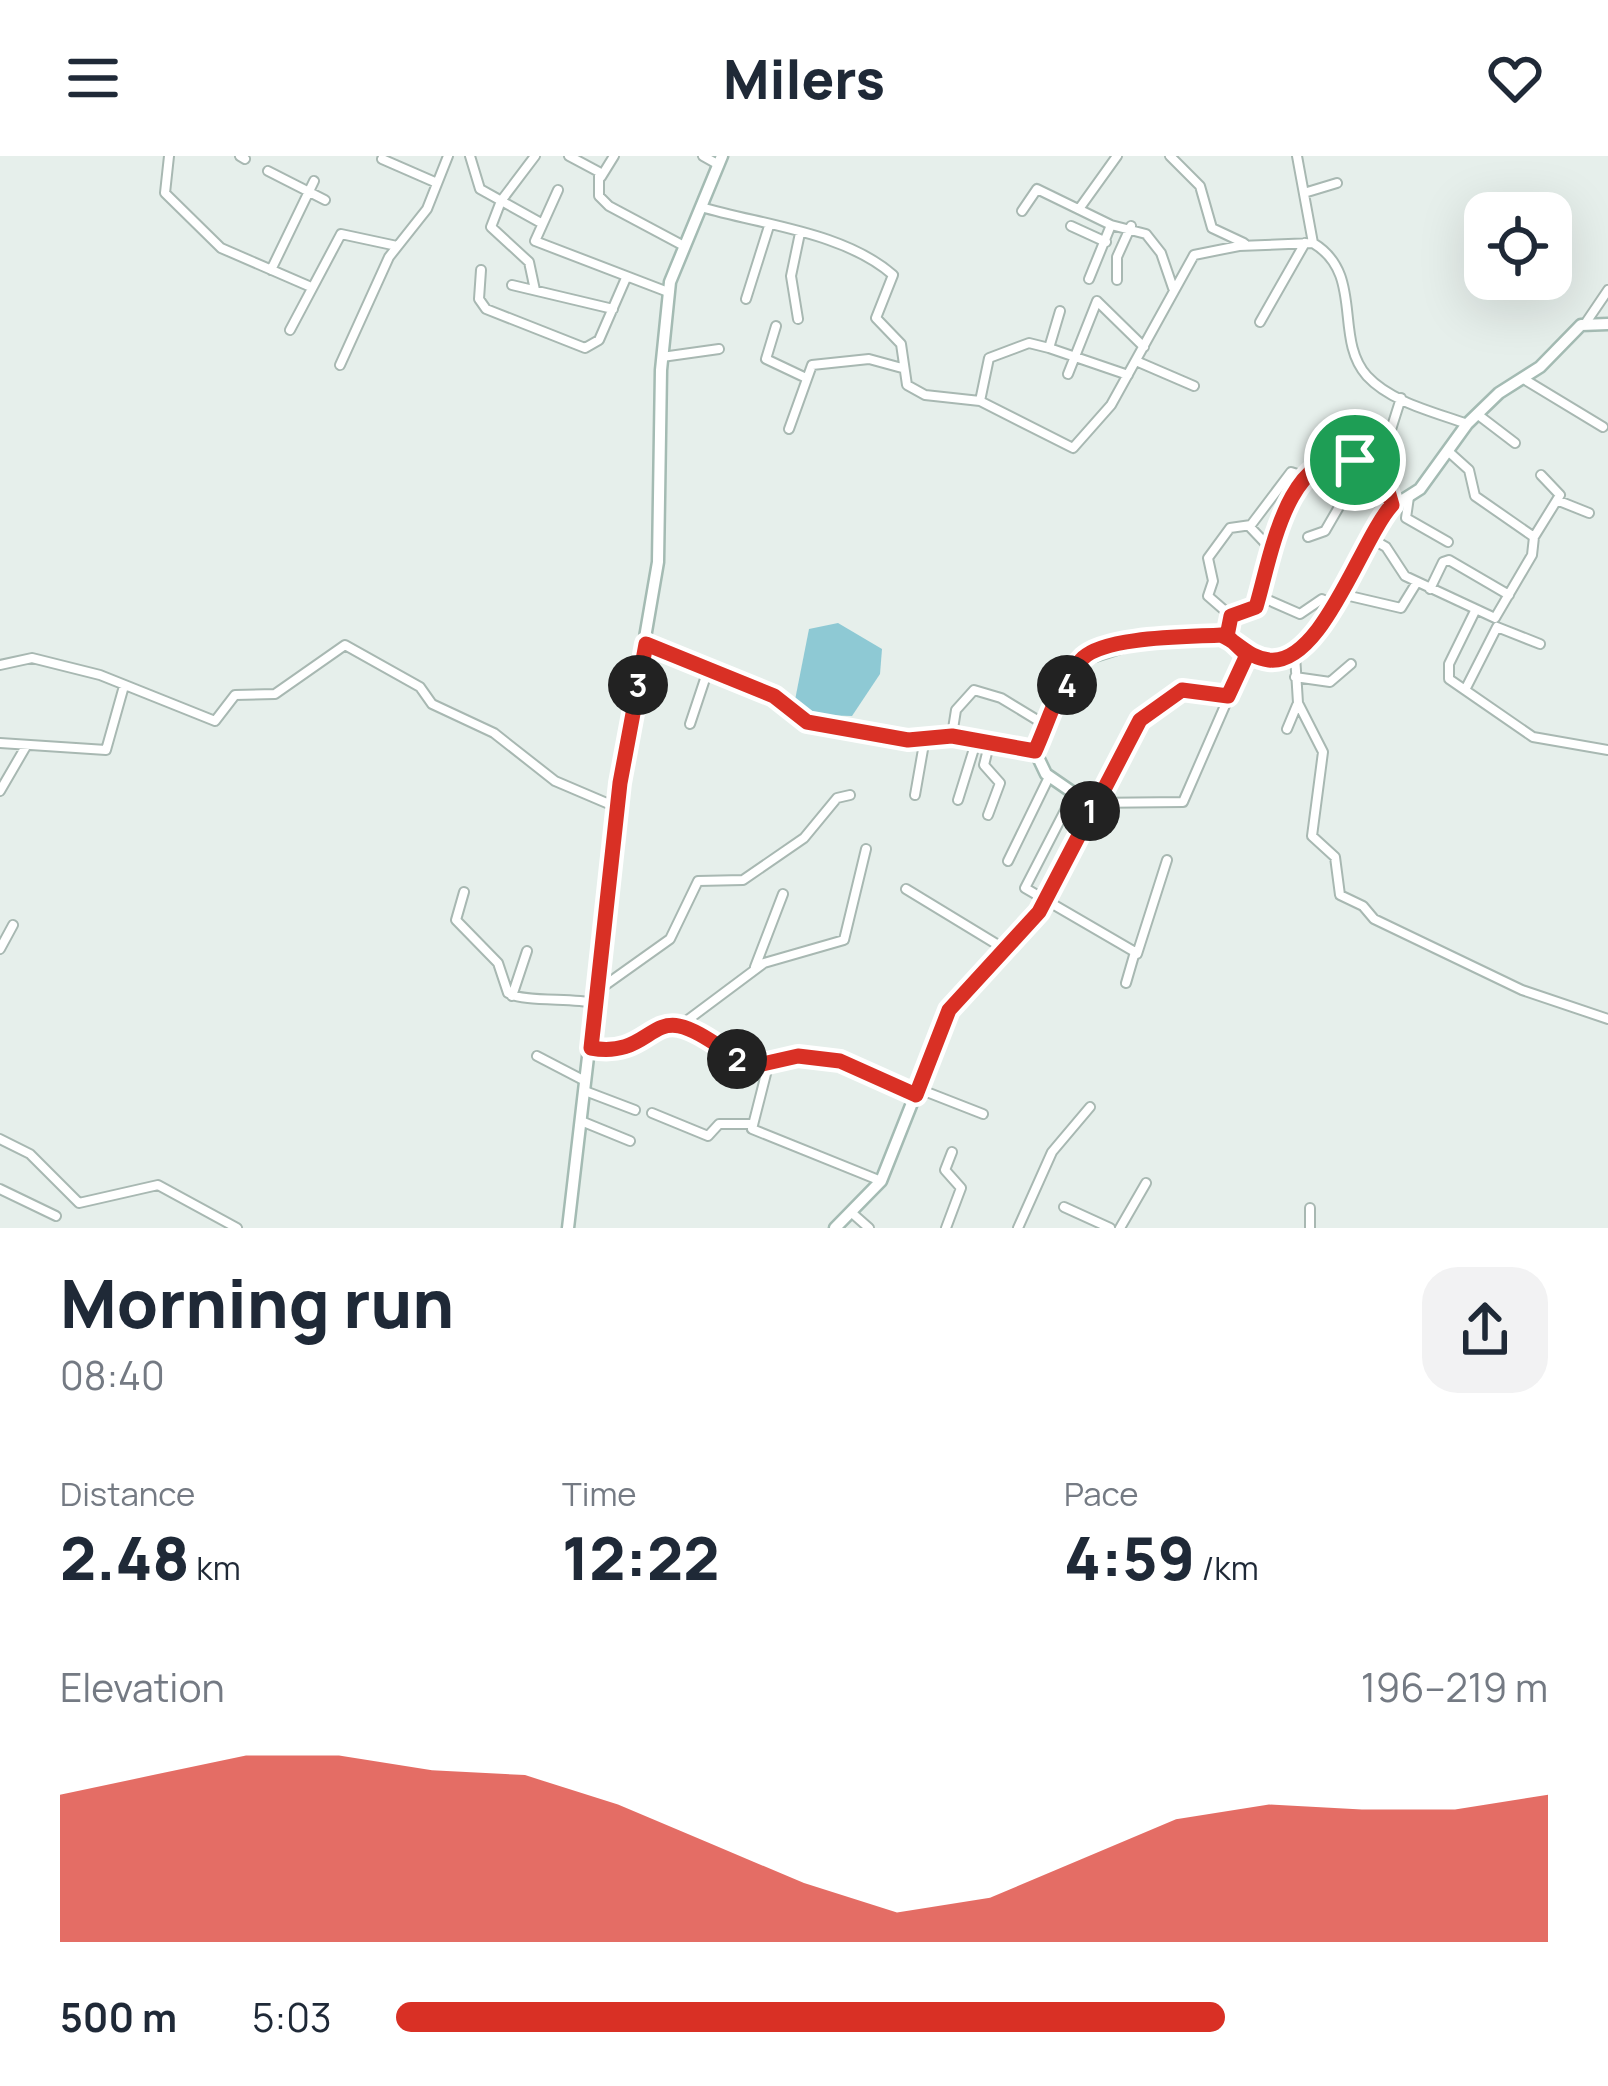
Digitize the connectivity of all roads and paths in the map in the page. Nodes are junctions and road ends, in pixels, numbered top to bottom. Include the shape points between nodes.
1 (170, 156) edge
2 (448, 156) edge
3 (470, 156) edge
4 (535, 156) edge
5 (569, 156) edge
6 (614, 156) edge
7 (703, 156) edge
8 (1117, 156) edge
9 (1169, 156) edge
10 (1297, 156) edge
11 (382, 159) dead end
12 (720, 160) edge
13 (268, 171) dead end
14 (600, 178) junction
15 (437, 183) junction
16 (1336, 183) dead end
17 (312, 186) junction
18 (558, 190) dead end
19 (1304, 193) junction
20 (325, 200) dead end
21 (501, 201) junction
22 (701, 207) junction
23 (1079, 208) junction
24 (1022, 211) dead end
25 (541, 223) junction
26 (1111, 225) junction
27 (769, 226) junction
28 (1071, 226) dead end
29 (1131, 226) junction
30 (800, 232) junction
31 (1106, 242) junction
32 (1309, 243) junction
33 (397, 245) junction
34 (684, 246) junction
35 (1250, 246) junction
36 (481, 269) dead end
37 (271, 270) junction
38 (626, 278) junction
39 (1089, 279) dead end
40 (1118, 280) dead end
41 (512, 285) dead end
42 (311, 287) junction
43 (535, 290) junction
44 (1174, 290) junction
45 (1608, 290) edge
46 (668, 292) junction
47 (746, 299) dead end
48 (613, 309) junction
49 (1060, 310) dead end
50 (798, 319) dead end
51 (1587, 321) junction
52 (1260, 322) dead end
53 (1608, 324) edge
54 (776, 326) dead end
55 (290, 330) dead end
56 (1144, 347) junction
57 (1049, 348) junction
58 (719, 349) dead end
59 (662, 357) junction
60 (1075, 357) junction
61 (1136, 361) junction
62 (340, 365) dead end
63 (902, 368) junction
64 (1068, 374) dead end
65 (1128, 375) junction
66 (804, 376) junction
67 (1522, 378) junction
68 (1194, 386) dead end
69 (1400, 398) junction
70 (980, 400) junction
71 (1478, 414) junction
72 (1467, 424) junction
73 (1603, 427) dead end
74 (789, 430) dead end
75 (1516, 442) dead end
76 (1449, 452) junction
77 (1384, 473) junction
78 (1541, 476) dead end
79 (1307, 477) junction
80 (1368, 494) junction
81 (1409, 497) junction
82 (1559, 501) junction
83 (1390, 508) junction
84 (1589, 512) dead end
85 (1249, 526) junction
86 (1534, 536) junction
87 (1308, 537) dead end
88 (1370, 538) junction
89 (1448, 542) dead end
90 (1268, 546) junction
91 (1417, 582) junction
92 (1430, 589) junction
93 (1509, 595) junction
94 (1259, 596) junction
95 (1338, 600) junction
96 (1475, 611) junction
97 (1231, 616) junction
98 (1494, 623) junction
99 (1227, 636) junction
100 (646, 644) junction
101 (1540, 644) dead end
102 (1247, 655) junction
103 (1294, 655) junction
104 (1351, 664) dead end
105 (0, 665) edge
106 (709, 667) junction
107 (1295, 676) junction
108 (124, 686) junction
109 (1465, 690) junction
110 (1228, 696) junction
111 (1298, 704) junction
112 (690, 724) dead end
113 (1047, 726) junction
114 (1287, 729) dead end
115 (952, 736) junction
116 (925, 738) junction
117 (977, 739) junction
118 (990, 741) junction
119 (0, 743) edge
120 (25, 748) junction
121 (1608, 750) edge
122 (1035, 751) junction
123 (1049, 777) junction
124 (0, 791) edge
125 (1075, 793) junction
126 (850, 795) dead end
127 (915, 795) dead end
128 (958, 800) dead end
129 (1093, 802) junction
130 (618, 807) junction
131 (988, 815) dead end
132 (866, 849) dead end
133 (1168, 860) dead end
134 (1008, 861) dead end
135 (906, 889) dead end
136 (464, 892) dead end
137 (783, 894) dead end
138 (1045, 904) junction
139 (13, 925) dead end
140 (1003, 948) junction
141 (0, 950) edge
142 (526, 951) dead end
143 (1137, 955) junction
144 (754, 968) junction
145 (1126, 983) dead end
146 (512, 996) junction
147 (596, 997) junction
148 (1608, 1019) edge
149 (680, 1026) junction
150 (591, 1048) junction
151 (536, 1056) dead end
152 (768, 1066) junction
153 (586, 1086) junction
154 (918, 1092) junction
155 (1090, 1107) dead end
156 (634, 1110) dead end
157 (652, 1113) dead end
158 (983, 1114) dead end
159 (581, 1121) junction
160 (751, 1124) junction
161 (0, 1138) edge
162 (630, 1141) dead end
163 (952, 1152) dead end
164 (881, 1181) junction
165 (1146, 1183) dead end
166 (0, 1189) edge
167 (1064, 1207) dead end
168 (1310, 1208) dead end
169 (852, 1213) junction
170 (56, 1216) dead end
171 (237, 1228) edge
172 (568, 1228) edge
173 (835, 1228) edge
174 (869, 1228) edge
175 (946, 1228) edge
176 (1018, 1228) edge
177 (1110, 1228) edge
178 (1120, 1228) edge
179 (1310, 1228) edge

1 - 37 street via 168,196 221,248
2 - 15 street
3 - 21 street via 480,188
4 - 21 street
5 - 14 street
6 - 14 street
7 - 12 street
8 - 23 street
9 - 35 street via 1200,186 1212,227
10 - 19 street
11 - 15 street
12 - 22 street
13 - 17 street
14 - 34 street via 599,196 609,206
15 - 33 street via 420,221
16 - 19 street
17 - 20 street
17 - 37 street
18 - 25 street
19 - 32 street
21 - 25 street
21 - 43 street via 492,229 530,262
22 - 27 street
22 - 34 street
23 - 24 street via 1037,189
23 - 26 street
25 - 38 street via 538,244
26 - 29 street
26 - 31 street
27 - 30 street
27 - 47 street
28 - 31 street
29 - 40 street via 1117,257
29 - 44 street via 1157,245
30 - 50 street via 791,276
30 - 63 street via 892,274 875,316 901,344
31 - 39 street
32 - 35 street
32 - 52 street
32 - 69 street via 1345,283 1359,366
33 - 42 street via 341,234
33 - 62 street
34 - 46 street
35 - 44 street via 1194,255
36 - 48 street via 479,299 490,313 585,348 594,350
37 - 42 street
38 - 46 street
38 - 48 street
41 - 43 street
42 - 55 street
43 - 48 street
44 - 56 street
45 - 51 street
46 - 59 street
49 - 57 street
51 - 53 street
51 - 67 street
54 - 66 street via 766,360
56 - 60 street via 1096,301
56 - 61 street
57 - 60 street
57 - 70 street via 1029,344 989,358
58 - 59 street
59 - 100 street via 658,562
60 - 64 street
60 - 65 street
61 - 65 street
61 - 68 street
63 - 66 street via 868,359 816,364
63 - 70 street via 916,392
65 - 70 street via 1073,448
66 - 74 street
67 - 71 street
67 - 73 street
69 - 72 street
69 - 77 street
71 - 72 street
71 - 75 street
72 - 76 street
76 - 81 street
76 - 86 street via 1466,464 1475,496
77 - 79 street via 1344,458
77 - 80 street
77 - 83 street
78 - 82 street
79 - 85 street via 1291,472
79 - 90 street
80 - 83 street
80 - 87 street via 1347,494 1324,530
81 - 83 street
81 - 89 street via 1406,518
82 - 84 street
82 - 86 street
83 - 88 street
85 - 90 street
85 - 97 street via 1230,528 1206,563 1213,577 1208,596
86 - 93 street
88 - 91 street
88 - 95 street
90 - 94 street
91 - 92 street
91 - 95 street via 1401,608
92 - 93 street via 1449,560
92 - 96 street
93 - 98 street
94 - 95 street via 1300,614 1322,599
94 - 97 street via 1255,608
95 - 103 street
96 - 98 street
96 - 109 street via 1448,672
97 - 99 street
98 - 101 street
98 - 109 street
99 - 102 street
99 - 113 street via 1159,635 1086,655
100 - 106 street
100 - 130 street
102 - 103 street
102 - 110 street
103 - 107 street
104 - 107 street via 1323,686
105 - 108 street via 32,658
106 - 112 street
106 - 116 street via 774,696 807,722
107 - 111 street
108 - 120 street via 108,749
108 - 130 street via 215,721 234,696 275,694 346,646 420,687 435,706 494,733 555,781
109 - 121 street via 1533,736
110 - 129 street via 1194,689 1159,702 1130,732
110 - 129 street via 1183,802
111 - 114 street
111 - 148 street via 1323,758 1312,836 1335,857 1340,895 1522,990
113 - 115 street via 974,690 956,710
113 - 122 street
115 - 116 street
115 - 117 street
116 - 127 street
117 - 118 street
117 - 128 street
118 - 122 street
118 - 131 street via 985,765 1000,783
119 - 120 street
120 - 124 street
122 - 123 street
123 - 125 street
123 - 134 street
125 - 129 street
125 - 138 street via 1026,880 1027,891
126 - 147 street via 754,873 735,882 698,881 670,939
129 - 138 street
130 - 147 street
132 - 144 street via 844,940
133 - 143 street
135 - 140 street
136 - 146 street via 456,920 498,963
137 - 144 street
138 - 140 street
138 - 143 street
139 - 141 street
140 - 154 street via 949,1010
142 - 146 street
143 - 145 street
144 - 149 street
146 - 147 street
147 - 150 street
149 - 150 street via 659,1028 623,1052
149 - 152 street via 733,1058
150 - 153 street
151 - 153 street
152 - 154 street via 798,1056 840,1061
152 - 160 street
153 - 156 street
153 - 159 street
154 - 158 street
154 - 164 street
155 - 176 street via 1052,1152
157 - 160 street via 708,1136 719,1124
159 - 162 street
159 - 172 street
160 - 164 street
161 - 171 street via 30,1154 82,1204 154,1184
163 - 175 street via 945,1170 961,1188
164 - 169 street
165 - 178 street
166 - 170 street
167 - 177 street
168 - 179 street
169 - 173 street
169 - 174 street

